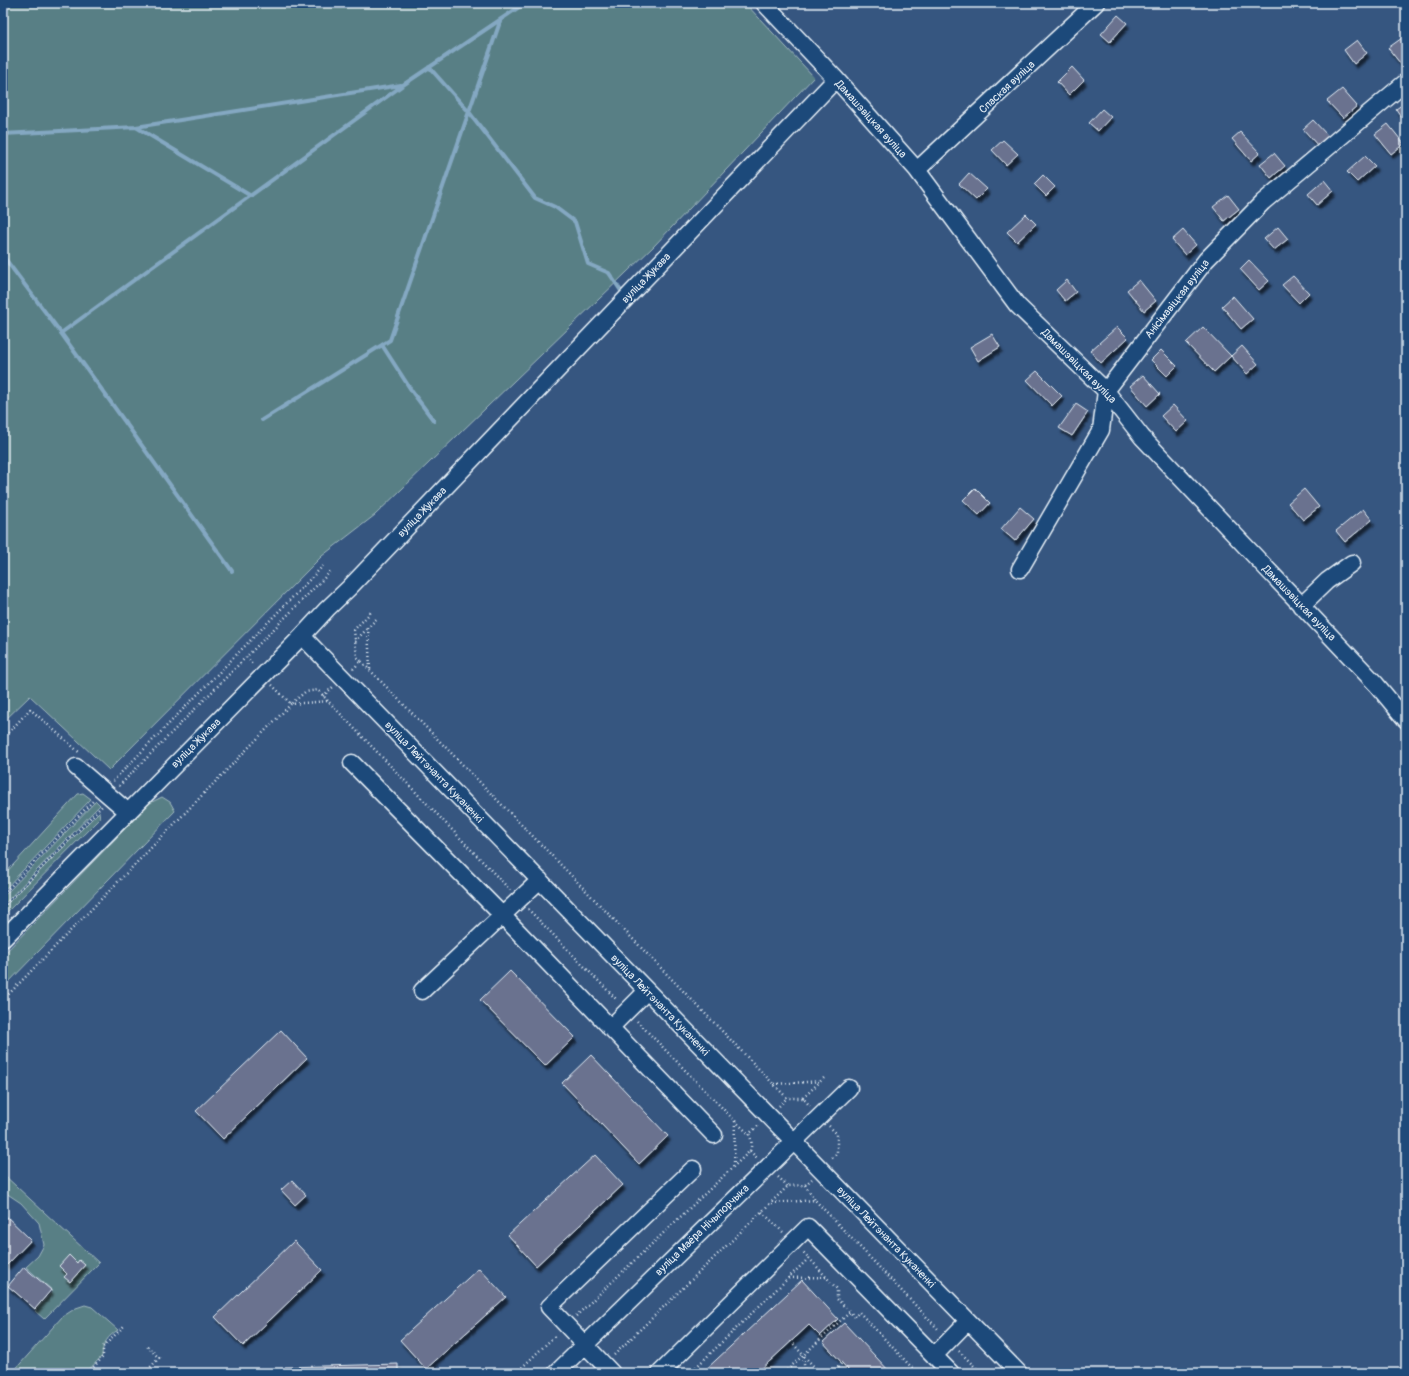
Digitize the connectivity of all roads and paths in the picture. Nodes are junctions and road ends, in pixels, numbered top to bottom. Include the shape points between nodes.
1 (764, 3) edge
2 (1096, 3) edge
3 (836, 79) junction
4 (1406, 82) edge
5 (917, 170) junction
6 (1106, 391) junction
7 (1352, 563) dead end
8 (323, 566) dead end
9 (1020, 569) dead end
10 (331, 571) dead end
11 (1301, 606) junction
12 (372, 611) dead end
13 (378, 617) dead end
14 (368, 628) junction
15 (302, 636) junction
16 (355, 641) junction
17 (246, 657) junction
18 (361, 661) junction
19 (370, 670) junction
20 (263, 675) junction
21 (343, 678) junction
22 (324, 696) junction
23 (328, 701) junction
24 (291, 704) junction
25 (1406, 720) edge
26 (3, 739) edge
27 (80, 761) joint
28 (352, 763) dead end
29 (106, 793) junction
30 (128, 812) junction
31 (540, 880) junction
32 (3, 894) edge
33 (519, 900) junction
34 (3, 907) edge
35 (502, 915) junction
36 (3, 939) edge
37 (422, 991) dead end
38 (647, 991) junction
39 (3, 1000) edge
40 (627, 1011) junction
41 (610, 1028) junction
42 (825, 1077) dead end
43 (821, 1081) junction
44 (773, 1084) junction
45 (850, 1088) dead end
46 (787, 1098) junction
47 (803, 1098) junction
48 (768, 1116) junction
49 (820, 1117) junction
50 (735, 1121) junction
51 (749, 1134) junction
52 (714, 1135) dead end
53 (794, 1141) junction
54 (734, 1165) junction
55 (693, 1169) dead end
56 (820, 1170) junction
57 (805, 1185) junction
58 (816, 1200) junction
59 (771, 1203) junction
60 (809, 1258) dead end
61 (826, 1277) junction
62 (789, 1278) dead end
63 (850, 1312) junction
64 (968, 1321) junction
65 (125, 1325) dead end
66 (566, 1326) junction
67 (949, 1340) junction
68 (791, 1342) dead end
69 (585, 1344) junction
70 (146, 1345) dead end
71 (803, 1355) junction
72 (934, 1356) junction
73 (842, 1363) dead end
74 (608, 1369) edge
75 (88, 1373) edge
76 (145, 1373) edge
77 (516, 1373) edge
78 (556, 1373) edge
79 (660, 1373) edge
80 (784, 1373) edge
81 (805, 1373) edge
82 (820, 1373) edge
83 (832, 1373) edge
84 (917, 1373) edge
85 (951, 1373) edge
86 (980, 1373) edge
87 (1019, 1373) edge

1 - 3 street, Дамашэвіцкая вуліца
2 - 5 street, Спаская вуліца
3 - 5 street, Дамашэвіцкая вуліца
3 - 15 street, вуліца Жукава
4 - 6 street, Анісімавіцкая вуліца via 1263,202 1206,260
5 - 6 street, Дамашэвіцкая вуліца via 1017,305
6 - 9 street via 1101,430
6 - 11 street, Дамашэвіцкая вуліца via 1142,437
7 - 11 street via 1327,581
8 - 29 path
10 - 17 path
11 - 25 street, Дамашэвіцкая вуліца via 1376,684
12 - 16 path via 354,630
13 - 14 path
14 - 16 path
14 - 19 path
15 - 20 street, вуліца Жукава
15 - 21 street, вуліца Лейтэнанта Куканенкі
16 - 18 path via 357,657
17 - 20 path
17 - 29 path
18 - 19 path
18 - 21 path
19 - 44 path
20 - 24 path
20 - 30 street, вуліца Жукава
21 - 22 path
21 - 31 street, вуліца Лейтэнанта Куканенкі
22 - 23 path
22 - 24 path via 318,690 305,692
23 - 24 path
23 - 33 path
24 - 39 path
26 - 27 path via 30,709
27 - 29 street
28 - 35 street
29 - 30 street
29 - 32 path
29 - 34 path via 96,813
30 - 36 street, вуліца Жукава
31 - 33 street
31 - 38 street, вуліца Лейтэнанта Куканенкі
33 - 35 street
33 - 40 path
35 - 37 street
35 - 41 street
38 - 40 street
38 - 48 street, вуліца Лейтэнанта Куканенкі
40 - 41 street
40 - 50 path
41 - 52 street
42 - 43 path
43 - 44 path
43 - 47 path
44 - 46 path
45 - 49 street, вуліца Маёра Нічыпорчыка
46 - 47 path
46 - 48 path
47 - 49 path
48 - 51 path
48 - 53 street, вуліца Лейтэнанта Куканенкі
49 - 53 street, вуліца Маёра Нічыпорчыка
49 - 56 path via 837,1134 837,1153
50 - 51 path
50 - 54 path
51 - 54 path via 752,1140 750,1151
53 - 56 street, вуліца Лейтэнанта Куканенкі
53 - 69 street, вуліца Маёра Нічыпорчыка
54 - 66 path
55 - 66 street via 549,1307
56 - 57 path
56 - 64 street, вуліца Лейтэнанта Куканенкі
57 - 58 path
57 - 59 path via 788,1186
58 - 59 path
58 - 67 path
59 - 74 path
60 - 61 path
61 - 62 path
61 - 63 path via 837,1289 837,1299
63 - 71 path
63 - 84 path via 855,1317 860,1312
64 - 67 street
64 - 87 street, вуліца Лейтэнанта Куканенкі
65 - 75 path via 103,1347 103,1357
66 - 69 street
66 - 77 path
67 - 72 street
67 - 86 path
68 - 71 path
69 - 74 street
69 - 78 street, вуліца Маёра Нічыпорчыка
70 - 76 path via 159,1358
71 - 80 path
71 - 81 path
71 - 82 path
72 - 79 street via 808,1227
72 - 85 street
73 - 83 path

